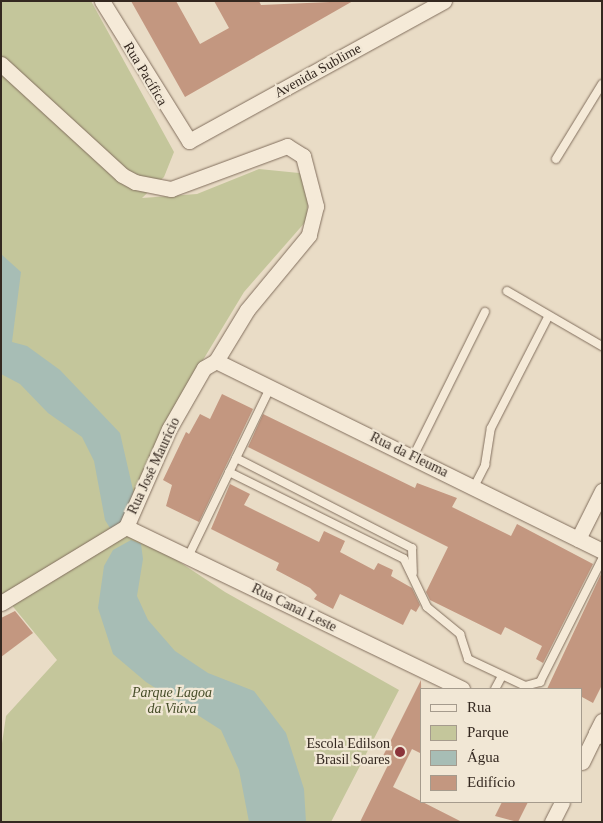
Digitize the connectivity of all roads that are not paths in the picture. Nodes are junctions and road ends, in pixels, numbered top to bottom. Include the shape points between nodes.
1 (102, 1) edge
2 (444, 1) edge
3 (1, 64) edge
4 (602, 84) edge
5 (192, 141) joint
6 (556, 159) dead end
7 (507, 291) dead end
8 (485, 312) dead end
9 (548, 317) junction
10 (602, 346) edge
11 (216, 362) junction
12 (270, 386) junction
13 (413, 457) junction
14 (236, 458) junction
15 (229, 472) junction
16 (474, 487) junction
17 (602, 492) edge
18 (126, 527) junction
19 (578, 539) junction
20 (602, 550) edge
21 (188, 557) junction
22 (602, 559) edge
23 (413, 573) junction
24 (1, 603) edge
25 (502, 676) junction
26 (460, 688) edge
27 (496, 688) edge
28 (600, 730) edge
29 (584, 753) edge
30 (562, 803) edge
31 (552, 822) edge

1 - 5 street, Rua Pacífica via 183,136
2 - 5 street, Avenida Sublime
3 - 11 street, Rua José Maurício via 122,175 135,182 171,189 287,146 303,156 316,206 309,234 247,310
4 - 6 lane
7 - 9 lane
8 - 13 lane
9 - 10 lane
9 - 16 lane via 491,428 485,465
11 - 12 street, Rua da Fleuma
11 - 18 street, Rua José Maurício via 204,368 169,429
12 - 13 street, Rua da Fleuma
12 - 14 lane
13 - 16 street, Rua da Fleuma
14 - 15 lane
14 - 23 lane via 412,548
15 - 21 lane
15 - 23 lane via 404,559
16 - 19 street, Rua da Fleuma
17 - 19 street
18 - 21 street, Rua Canal Leste
18 - 24 street, Rua José Maurício
19 - 20 street, Rua da Fleuma
21 - 26 street, Rua Canal Leste
22 - 25 lane via 540,682 525,686
23 - 25 lane via 428,607 460,634 468,658
25 - 27 lane
28 - 29 street
30 - 31 street

